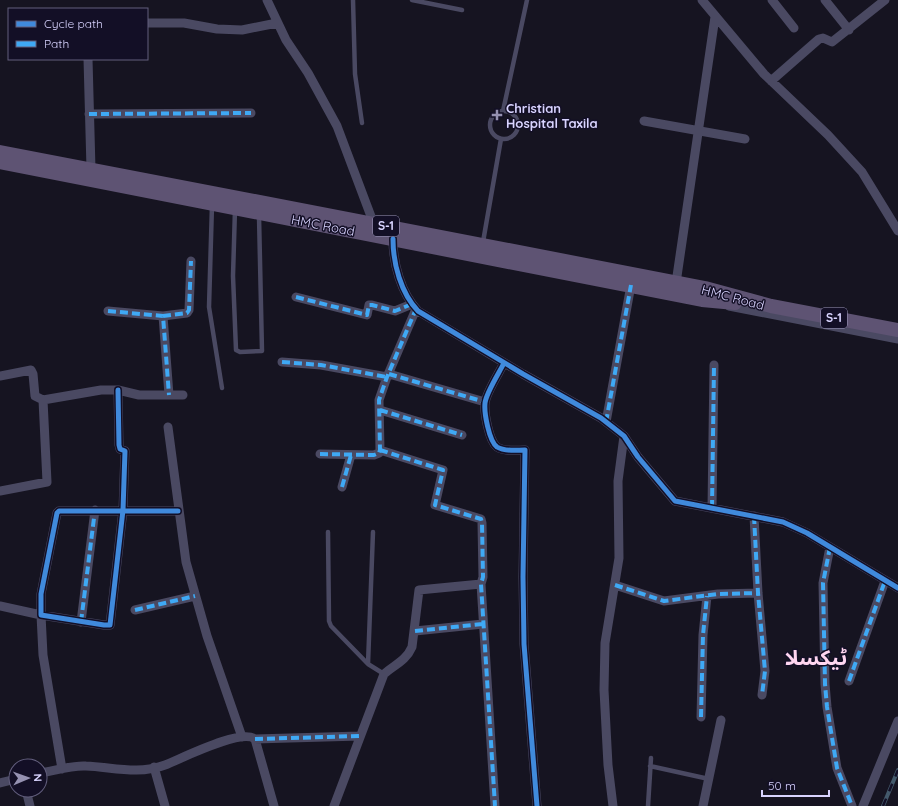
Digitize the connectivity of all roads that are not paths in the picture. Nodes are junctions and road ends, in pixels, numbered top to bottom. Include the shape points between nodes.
1 (267, 0) edge
2 (353, 0) edge
3 (412, 0) edge
4 (527, 0) edge
5 (702, 0) edge
6 (772, 0) edge
7 (825, 0) edge
8 (885, 0) edge
9 (462, 10) dead end
10 (715, 17) junction
11 (148, 23) edge
12 (277, 23) junction
13 (794, 28) dead end
14 (849, 30) junction
15 (88, 60) edge
16 (771, 81) junction
17 (503, 111) junction
18 (251, 113) dead end
19 (89, 114) junction
20 (644, 121) dead end
21 (362, 123) dead end
22 (698, 131) junction
23 (501, 139) junction
24 (745, 139) dead end
25 (0, 152) edge
26 (0, 162) edge
27 (92, 169) junction
28 (212, 203) junction
29 (235, 207) junction
30 (259, 212) junction
31 (376, 230) junction
32 (898, 231) edge
33 (393, 239) junction
34 (481, 250) junction
35 (191, 261) dead end
36 (676, 283) junction
37 (631, 285) junction
38 (703, 294) junction
39 (296, 297) dead end
40 (414, 307) junction
41 (108, 311) dead end
42 (163, 316) junction
43 (898, 323) edge
44 (898, 330) edge
45 (898, 339) edge
46 (282, 362) dead end
47 (504, 363) junction
48 (714, 365) dead end
49 (388, 375) junction
50 (0, 376) edge
51 (222, 388) dead end
52 (118, 390) junction
53 (169, 395) junction
54 (183, 395) dead end
55 (43, 400) junction
56 (485, 402) junction
57 (380, 410) junction
58 (606, 422) junction
59 (168, 427) dead end
60 (462, 435) dead end
61 (624, 436) junction
62 (380, 450) junction
63 (320, 454) dead end
64 (351, 455) junction
65 (342, 487) dead end
66 (0, 491) edge
67 (712, 508) junction
68 (95, 510) junction
69 (123, 510) junction
70 (178, 511) junction
71 (754, 516) junction
72 (328, 532) dead end
73 (373, 532) dead end
74 (830, 547) junction
75 (885, 580) junction
76 (481, 584) junction
77 (615, 585) junction
78 (898, 588) edge
79 (758, 593) junction
80 (195, 596) junction
81 (707, 596) junction
82 (0, 606) edge
83 (135, 610) dead end
84 (41, 615) junction
85 (81, 622) junction
86 (483, 624) junction
87 (415, 631) junction
88 (368, 664) junction
89 (384, 674) junction
90 (849, 681) dead end
91 (762, 694) dead end
92 (701, 717) dead end
93 (721, 720) dead end
94 (898, 721) edge
95 (360, 736) junction
96 (242, 737) junction
97 (255, 739) junction
98 (651, 758) dead end
99 (650, 766) junction
100 (154, 767) junction
101 (62, 769) junction
102 (48, 772) edge
103 (710, 779) junction
104 (166, 806) edge
105 (274, 806) edge
106 (334, 806) edge
107 (495, 806) edge
108 (537, 806) edge
109 (613, 806) edge
110 (648, 806) edge
111 (703, 806) edge
112 (852, 806) edge
113 (864, 806) edge

1 - 12 street
2 - 21 lane via 355,74
3 - 9 lane
4 - 17 lane
5 - 10 street
6 - 13 street
7 - 14 street
8 - 14 street
10 - 16 street
10 - 22 street
11 - 12 street via 184,23 217,29 242,30
12 - 31 street via 337,126
14 - 16 street via 832,42 820,38
15 - 19 street
16 - 32 street via 828,135 862,172
17 - 23 lane via 494,114 490,125 494,136
17 - 23 lane via 516,117 518,129 511,138
18 - 19 street
19 - 27 street
20 - 22 street
22 - 24 street
22 - 36 street
23 - 34 lane
25 - 27 main road, HMC Road / S-1
26 - 28 main road, HMC Road / S-1
27 - 31 main road, HMC Road / S-1
28 - 29 main road, HMC Road / S-1
28 - 51 lane via 209,307
29 - 30 main road, HMC Road / S-1
29 - 30 lane via 236,350 240,352 262,351
30 - 31 main road, HMC Road / S-1
31 - 33 main road, HMC Road / S-1
31 - 34 main road, HMC Road / S-1
33 - 34 main road, HMC Road / S-1
33 - 40 street via 393,254 399,278
34 - 36 main road, HMC Road / S-1
34 - 37 main road, HMC Road / S-1
35 - 42 street via 187,314
36 - 38 main road, HMC Road / S-1
37 - 38 main road, HMC Road / S-1
37 - 58 street
38 - 43 street
38 - 44 main road, HMC Road / S-1
38 - 45 street via 771,316
39 - 40 street via 367,315 369,306 372,305 395,311
40 - 47 street
40 - 49 street
41 - 42 street
42 - 53 street
46 - 49 street
47 - 56 street
47 - 58 street
48 - 67 street
49 - 56 street
49 - 57 street via 379,400
50 - 55 street via 31,370 34,374 35,396
52 - 53 street via 139,395
52 - 55 street via 101,390
52 - 69 street via 119,445 125,452
53 - 54 street
55 - 66 street via 47,482
56 - 108 street via 490,438 494,444 507,450 525,450 524,644
57 - 60 street
57 - 62 street
58 - 61 street
59 - 70 street
61 - 67 street via 638,457 675,500
61 - 77 street via 618,481 619,558
62 - 64 street via 374,455
62 - 76 street via 443,470 436,505 480,519 483,578
63 - 64 street
64 - 65 street
67 - 71 street
68 - 69 street
68 - 84 street via 56,513 41,594
68 - 85 street
69 - 70 street
69 - 85 street via 110,624
70 - 80 street via 186,562
71 - 74 street via 783,522
71 - 79 street
72 - 88 lane via 329,621
73 - 88 lane
74 - 75 street
74 - 112 street via 823,583 826,699 837,768
75 - 78 street
75 - 90 street
76 - 86 street
76 - 87 street via 419,590
77 - 81 street via 664,601
77 - 109 street via 605,643 604,690
79 - 81 street
79 - 91 street via 765,671
80 - 83 street
80 - 96 street
81 - 92 street via 703,635
82 - 84 street
84 - 85 street
84 - 101 street via 43,655
86 - 87 street
86 - 107 street
87 - 89 street via 410,653
88 - 89 lane
89 - 95 street
93 - 103 street
94 - 113 street
95 - 97 street
95 - 106 street
96 - 97 street
96 - 100 street via 218,743 163,766
97 - 105 street
98 - 99 lane
99 - 103 lane
99 - 110 lane
100 - 101 street via 121,770 84,766
100 - 104 street
101 - 102 street
103 - 111 street

